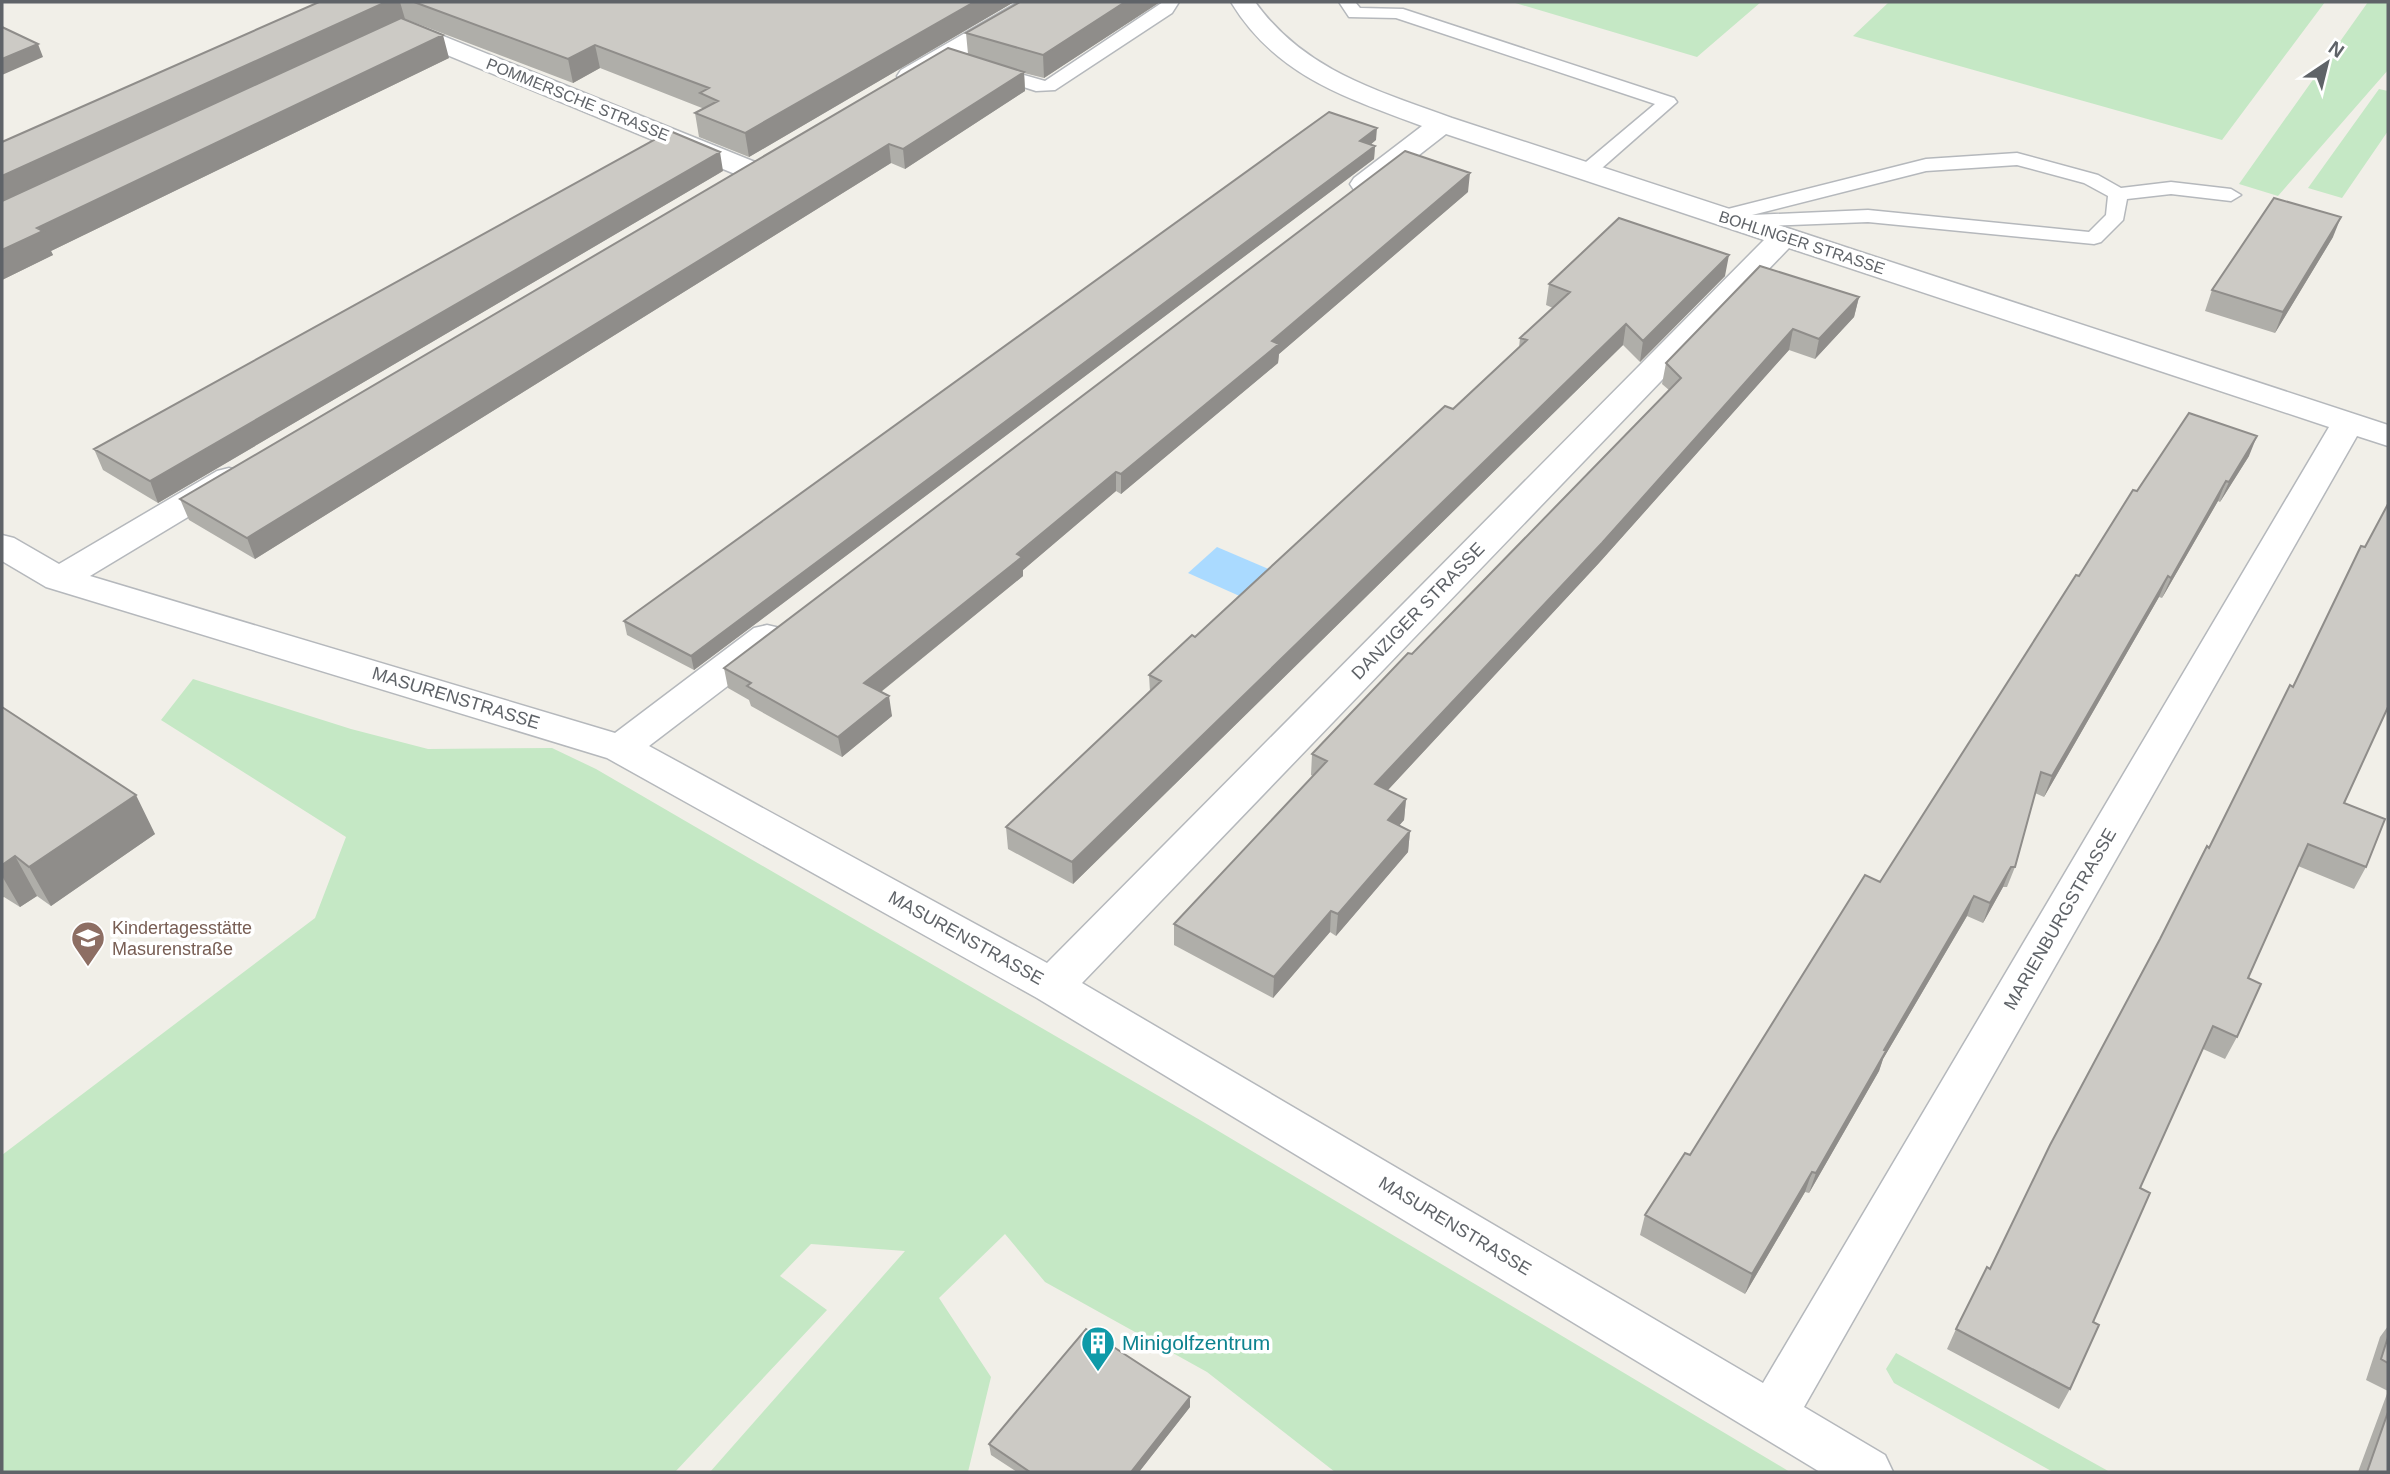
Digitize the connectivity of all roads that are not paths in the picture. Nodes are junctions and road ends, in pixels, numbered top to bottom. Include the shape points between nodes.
1 (414, 2) edge
2 (1036, 2) edge
3 (1171, 2) edge
4 (1243, 2) edge
5 (1347, 2) edge
6 (406, 29) junction
7 (368, 46) edge
8 (944, 56) junction
9 (887, 89) edge
10 (1443, 124) junction
11 (1587, 171) junction
12 (714, 191) edge
13 (2119, 194) junction
14 (2231, 195) dead end
15 (1345, 198) edge
16 (1731, 219) junction
17 (1784, 236) junction
18 (2348, 423) junction
19 (2388, 436) edge
20 (259, 461) edge
21 (2, 546) edge
22 (59, 579) junction
23 (792, 618) edge
24 (621, 748) junction
25 (1052, 986) junction
26 (1772, 1414) junction
27 (1867, 1472) edge

1 - 6 street
2 - 8 street
3 - 8 lane via 1048,86
4 - 10 street, BOHLINGER STRASSE via 1268,36 1298,62 1365,95
5 - 11 lane via 1355,13 1397,13 1668,102
6 - 7 street
6 - 12 street, POMMERSCHE STRASSE via 762,163
8 - 9 street
10 - 11 street, BOHLINGER STRASSE
10 - 15 street
11 - 16 street, BOHLINGER STRASSE
13 - 14 lane via 2171,188
13 - 16 lane via 2091,179 2017,159 1926,165
13 - 16 lane via 2116,216 2094,238 1868,216
16 - 17 street, BOHLINGER STRASSE
17 - 18 street, BOHLINGER STRASSE
17 - 25 street, DANZIGER STRASSE
18 - 19 street, BOHLINGER STRASSE
18 - 26 street, MARIENBURGSTRASSE
20 - 22 street
21 - 22 street, MASURENSTRASSE
22 - 24 street, MASURENSTRASSE
23 - 24 street
24 - 25 street, MASURENSTRASSE
25 - 26 street, MASURENSTRASSE
26 - 27 street, MASURENSTRASSE

